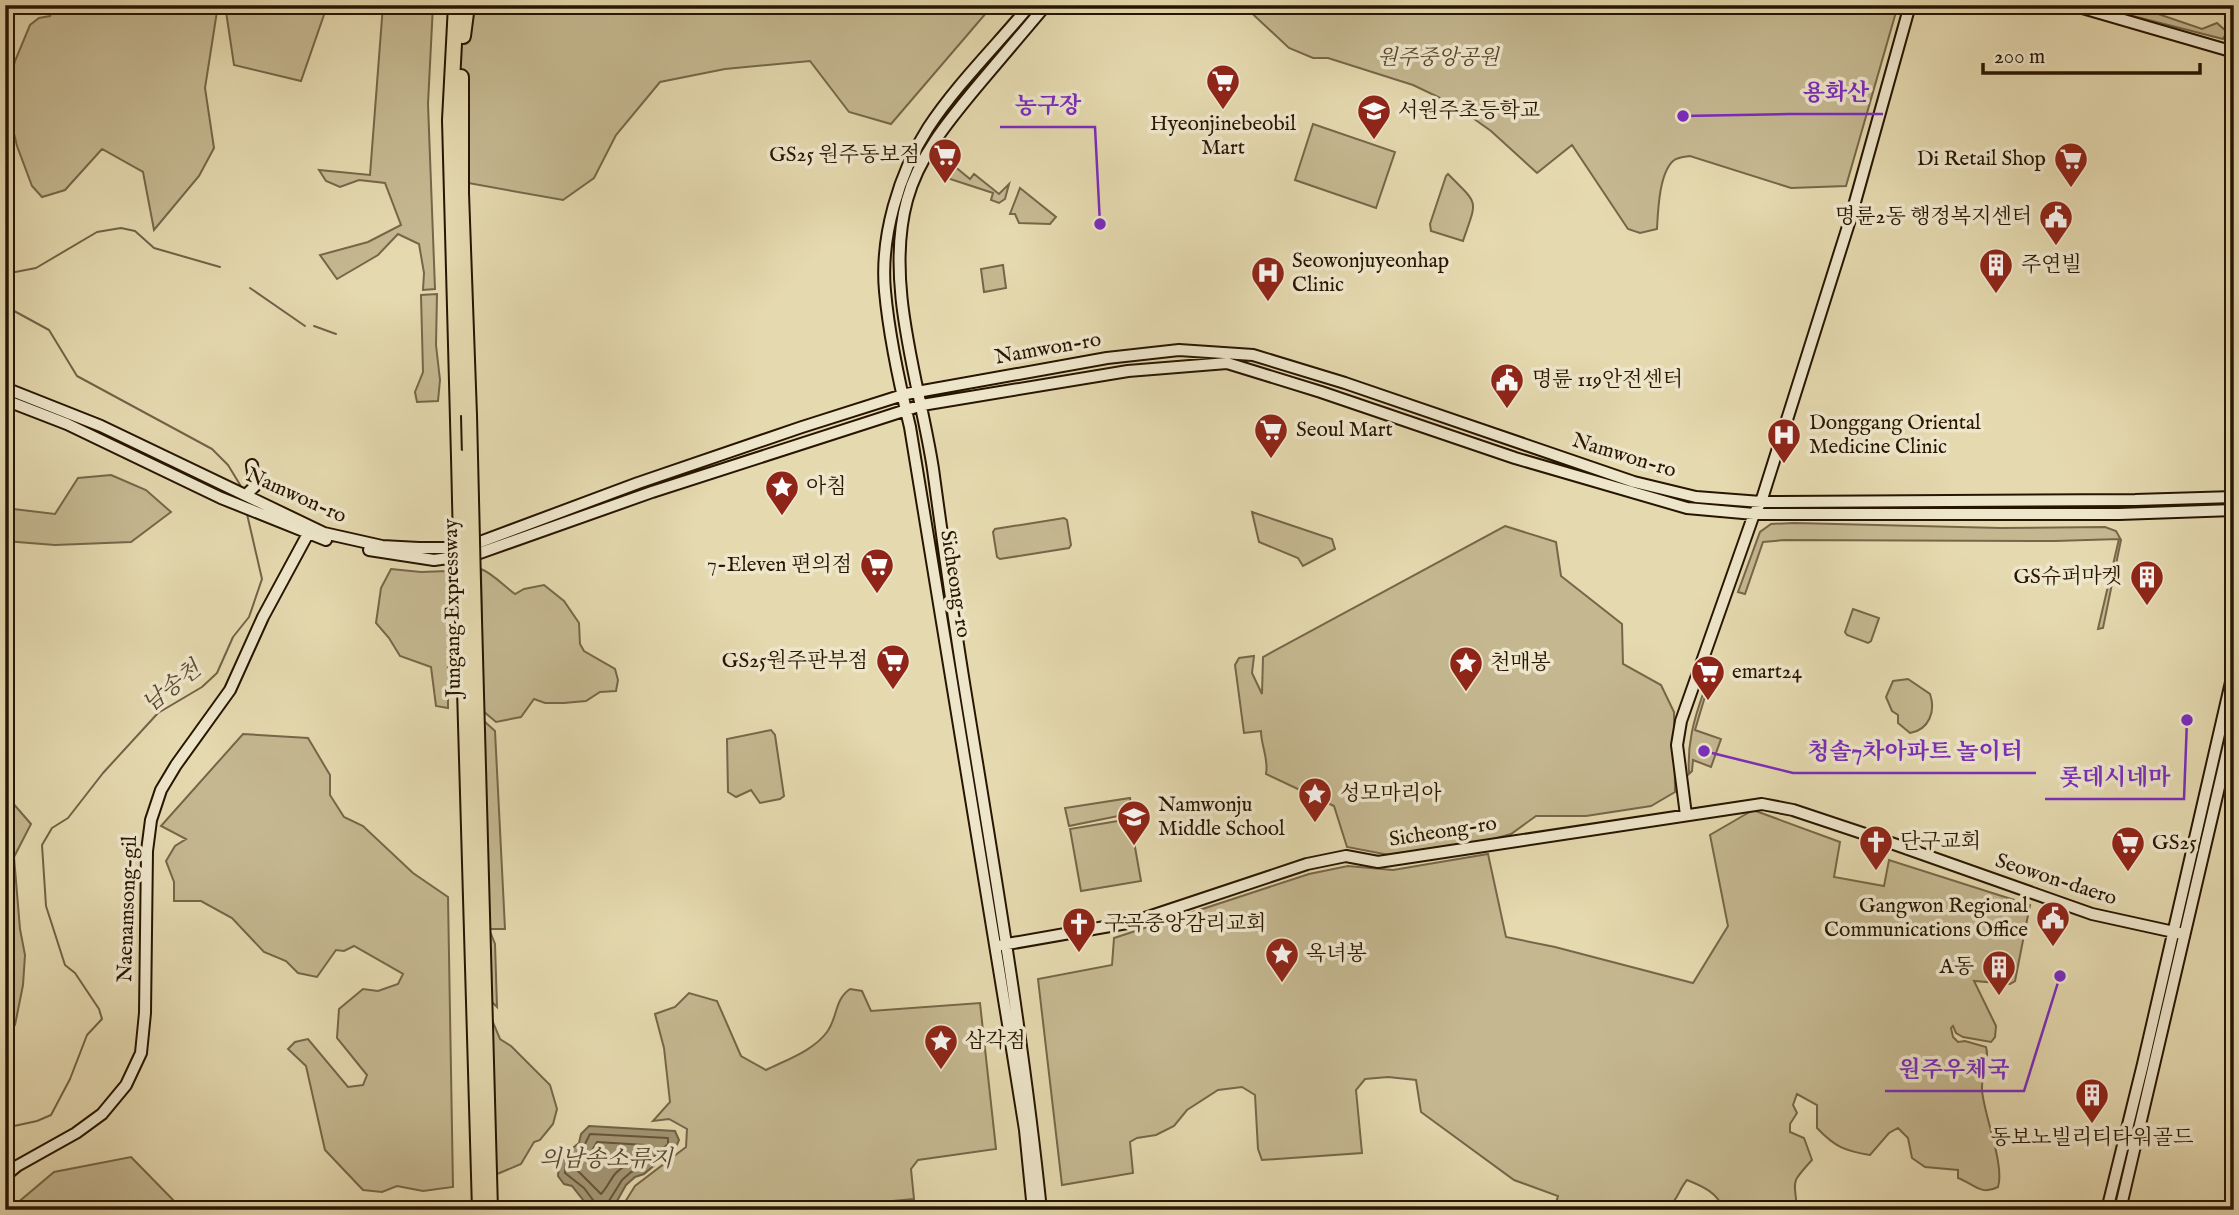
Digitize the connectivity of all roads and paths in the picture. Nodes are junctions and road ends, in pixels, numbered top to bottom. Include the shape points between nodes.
1 (456, 5) edge
2 (467, 5) edge
3 (1030, 5) edge
4 (1046, 5) edge
5 (1910, 5) edge
6 (2072, 5) edge
7 (2234, 52) edge
8 (906, 185) junction
9 (1228, 358) junction
10 (6, 389) edge
11 (919, 391) junction
12 (903, 395) junction
13 (5, 400) edge
14 (922, 405) junction
15 (906, 409) junction
16 (1519, 444) junction
17 (1514, 458) junction
18 (252, 465) dead end
19 (245, 495) junction
20 (2234, 497) edge
21 (2135, 500) junction
22 (605, 502) junction
23 (1761, 502) junction
24 (2234, 510) edge
25 (2132, 513) junction
26 (1754, 514) junction
27 (309, 531) junction
28 (468, 584) junction
29 (2234, 669) edge
30 (959, 693) junction
31 (2234, 723) edge
32 (2202, 803) junction
33 (2214, 805) junction
34 (1686, 815) junction
35 (2178, 933) junction
36 (1001, 945) junction
37 (2149, 1066) junction
38 (5, 1176) edge
39 (480, 1210) edge
40 (490, 1210) edge
41 (1033, 1210) edge
42 (1041, 1210) edge
43 (2107, 1210) edge
44 (2120, 1210) edge

1 - 28 highway, Jungang Expressway, bridge via 450,120 458,457
2 - 28 highway, Jungang Expressway, bridge via 462,44 461,193 469,415
3 - 8 street, Sicheong-ro via 939,113 919,143
4 - 8 street, Sicheong-ro via 950,119
5 - 23 street via 1850,219
6 - 7 street
8 - 11 street, Sicheong-ro via 898,265
8 - 12 street, Sicheong-ro via 887,243 885,288
9 - 11 street, Namwon-ro via 1179,350
9 - 14 street, Namwon-ro
9 - 16 street, Namwon-ro via 1253,355
9 - 17 street, Namwon-ro
10 - 19 street, Namwon-ro via 80,417
11 - 12 street, Namwon-ro
11 - 14 street, Sicheong-ro
12 - 15 street, Sicheong-ro
12 - 22 street, Namwon-ro via 802,427
13 - 27 street, Namwon-ro via 67,424 221,498
14 - 15 street, Namwon-ro
14 - 30 street, Sicheong-ro
15 - 22 street, Namwon-ro
15 - 30 street, Sicheong-ro
16 - 17 street
16 - 23 street, Namwon-ro via 1696,497
17 - 26 street, Namwon-ro via 1687,508
18 - 19 street via 255,486
19 - 27 street, Namwon-ro
20 - 21 street, Namwon-ro
21 - 23 street, Namwon-ro
21 - 25 street
22 - 27 street, Namwon-ro via 489,551 434,560 342,545
23 - 26 street
24 - 25 street, Namwon-ro
25 - 26 street, Namwon-ro
26 - 34 street via 1681,721 1676,745
27 - 38 street, Naenamsong-gil via 230,690 176,765 151,820 141,1054 126,1085 102,1114
28 - 39 highway, Jungang Expressway
28 - 40 highway, Jungang Expressway
29 - 32 street
30 - 36 street, Sicheong-ro
31 - 33 street
32 - 33 street
32 - 35 street
33 - 35 street
34 - 35 street, Seowon-daero via 1762,804 1793,810 2092,914
34 - 36 street, Sicheong-ro via 1378,862 1346,856 1307,864 1133,922
35 - 37 street
36 - 41 street, Sicheong-ro
36 - 42 street, Sicheong-ro via 1033,1133
37 - 43 street
37 - 44 street

